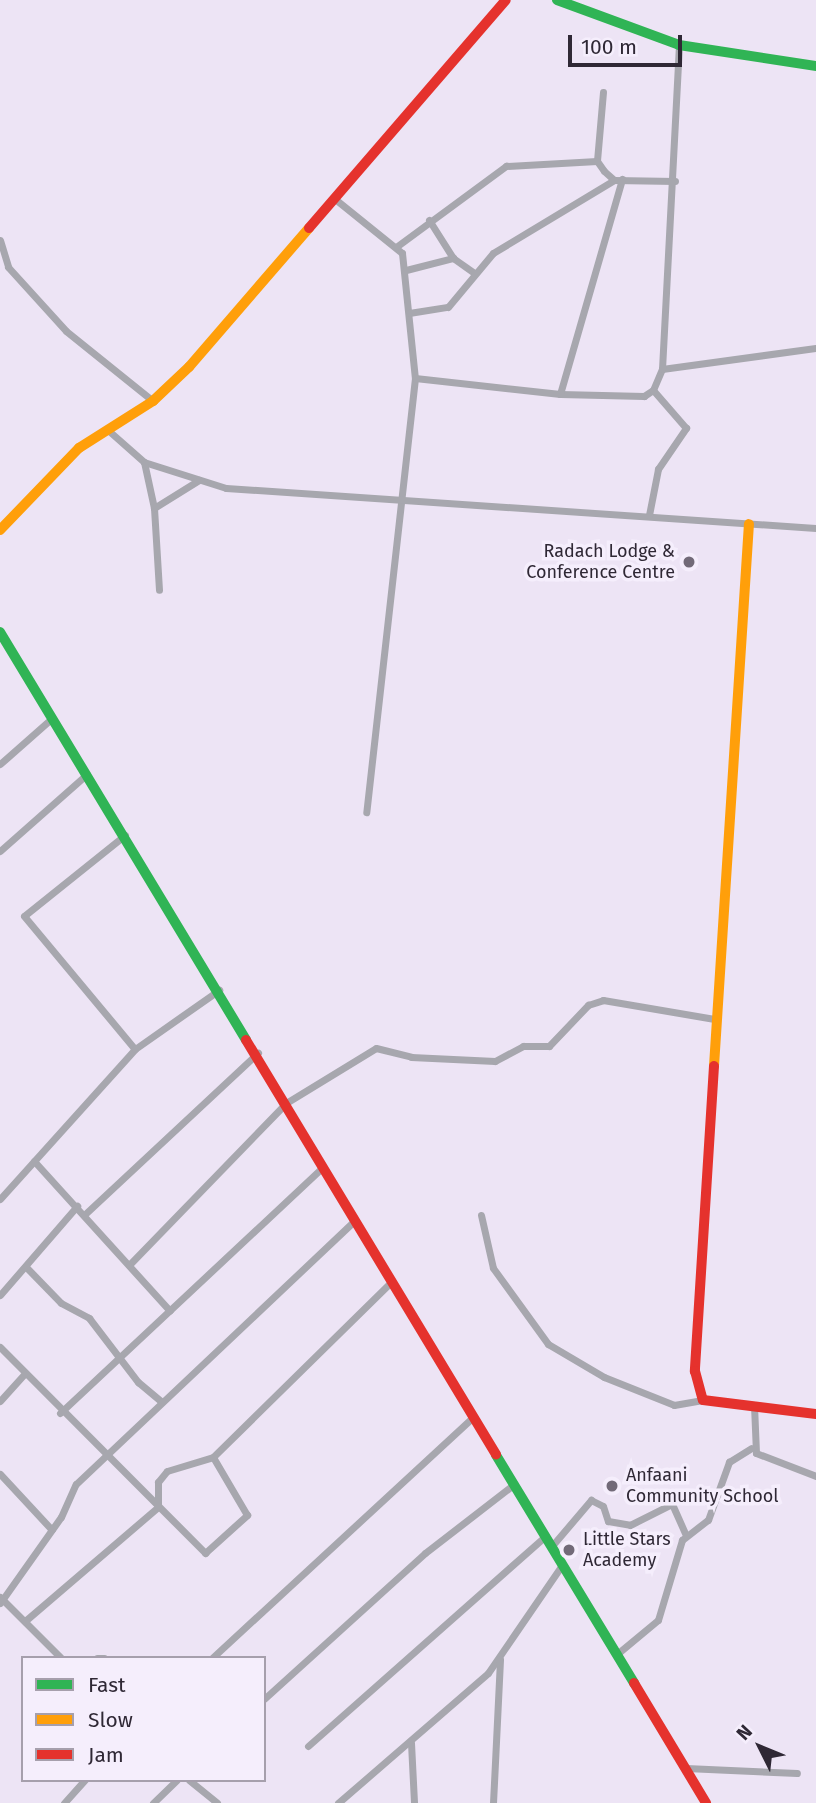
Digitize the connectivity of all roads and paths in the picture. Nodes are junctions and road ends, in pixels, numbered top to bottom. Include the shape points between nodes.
1 (506, 0) edge
2 (556, 0) edge
3 (679, 45) junction
4 (816, 66) edge
5 (603, 92) dead end
6 (597, 161) junction
7 (618, 179) junction
8 (675, 181) junction
9 (335, 199) junction
10 (429, 220) junction
11 (0, 240) edge
12 (396, 247) junction
13 (453, 258) junction
14 (407, 270) junction
15 (472, 272) junction
16 (409, 313) junction
17 (816, 348) edge
18 (662, 369) junction
19 (415, 377) junction
20 (653, 390) junction
21 (560, 394) junction
22 (153, 401) junction
23 (109, 430) junction
24 (144, 462) junction
25 (199, 480) junction
26 (400, 504) junction
27 (154, 508) junction
28 (649, 516) junction
29 (750, 524) junction
30 (816, 528) edge
31 (0, 530) edge
32 (159, 590) dead end
33 (0, 632) edge
34 (52, 718) junction
35 (0, 764) edge
36 (87, 774) junction
37 (366, 812) dead end
38 (125, 835) junction
39 (0, 851) edge
40 (219, 989) junction
41 (714, 1019) junction
42 (135, 1049) junction
43 (258, 1053) junction
44 (286, 1103) junction
45 (34, 1161) junction
46 (323, 1167) junction
47 (0, 1199) edge
48 (77, 1206) junction
49 (84, 1214) junction
50 (481, 1214) dead end
51 (352, 1223) junction
52 (129, 1265) junction
53 (26, 1268) junction
54 (392, 1281) junction
55 (0, 1295) edge
56 (170, 1311) junction
57 (0, 1347) edge
58 (119, 1360) junction
59 (24, 1374) junction
60 (703, 1400) junction
61 (0, 1401) edge
62 (162, 1401) junction
63 (754, 1405) junction
64 (60, 1413) junction
65 (816, 1414) edge
66 (472, 1419) junction
67 (751, 1448) junction
68 (212, 1457) junction
69 (108, 1458) junction
70 (0, 1474) edge
71 (816, 1476) edge
72 (513, 1485) junction
73 (158, 1507) junction
74 (52, 1530) junction
75 (686, 1535) junction
76 (544, 1537) junction
77 (551, 1547) junction
78 (562, 1565) junction
79 (1, 1600) edge
80 (25, 1621) junction
81 (617, 1654) junction
82 (59, 1656) edge
83 (214, 1656) edge
84 (500, 1658) junction
85 (266, 1697) edge
86 (411, 1744) junction
87 (308, 1746) dead end
88 (686, 1768) junction
89 (797, 1773) dead end
90 (83, 1782) edge
91 (175, 1782) edge
92 (191, 1782) edge
93 (64, 1803) edge
94 (153, 1803) edge
95 (217, 1803) edge
96 (338, 1803) edge
97 (414, 1803) edge
98 (493, 1803) edge
99 (706, 1803) edge

1 - 9 street
2 - 3 street
3 - 4 street
3 - 8 street
5 - 6 street
6 - 7 street
6 - 10 street via 506,166
7 - 8 street
7 - 15 street
7 - 21 street
8 - 18 street
9 - 12 street
9 - 22 street
10 - 12 street
10 - 13 street
11 - 22 street via 8,267 66,331
12 - 14 street
13 - 14 street
13 - 15 street
14 - 16 street
15 - 16 street via 448,307
16 - 19 street
17 - 18 street
18 - 20 street
19 - 21 street
19 - 26 street
20 - 21 street via 644,396
20 - 28 street via 686,428 658,469
22 - 23 street
23 - 24 street
23 - 31 street via 79,448
24 - 25 street
24 - 27 street
25 - 26 street
25 - 27 street
26 - 28 street
26 - 37 street
27 - 32 street
28 - 29 street
29 - 30 street
29 - 41 street
33 - 34 street
34 - 35 street
34 - 36 street
36 - 38 street
36 - 39 street
38 - 40 street
38 - 42 street via 24,916
40 - 42 street
40 - 43 street
41 - 44 street via 594,1001 549,1046 523,1046 495,1062 411,1057 376,1048
41 - 60 street via 695,1371
42 - 45 street
43 - 44 street
43 - 49 street
44 - 46 street
44 - 52 street
45 - 47 street
45 - 48 street
46 - 51 street
46 - 56 street
48 - 49 street
48 - 53 street via 33,1249
49 - 52 street
50 - 60 street via 493,1268 548,1344 604,1377 674,1405
51 - 54 street
51 - 62 street
52 - 56 street
53 - 55 street
53 - 58 street via 61,1303 89,1318
54 - 66 street
54 - 68 street
56 - 58 street
57 - 59 street
58 - 62 street
58 - 64 street
59 - 61 street
59 - 64 street
60 - 63 street
62 - 69 street
63 - 65 street
63 - 67 street
64 - 69 street
66 - 72 street
66 - 83 street
67 - 71 street
67 - 75 street via 729,1462 708,1520
68 - 73 street via 167,1471 158,1482
68 - 73 street via 248,1507 244,1522 219,1546 205,1553
69 - 73 street
69 - 74 street via 76,1484
70 - 74 street
72 - 76 street
72 - 85 street via 425,1553
73 - 80 street
74 - 79 street
75 - 77 street via 672,1504 630,1525 608,1521 603,1506 591,1500
75 - 81 street via 658,1620
76 - 77 street
76 - 87 street
77 - 78 street
78 - 81 street
78 - 84 street
79 - 80 street
80 - 82 street
81 - 88 street
84 - 86 street
84 - 98 street
86 - 96 street
86 - 97 street
88 - 89 street
88 - 99 street
90 - 93 street
91 - 94 street
92 - 95 street

